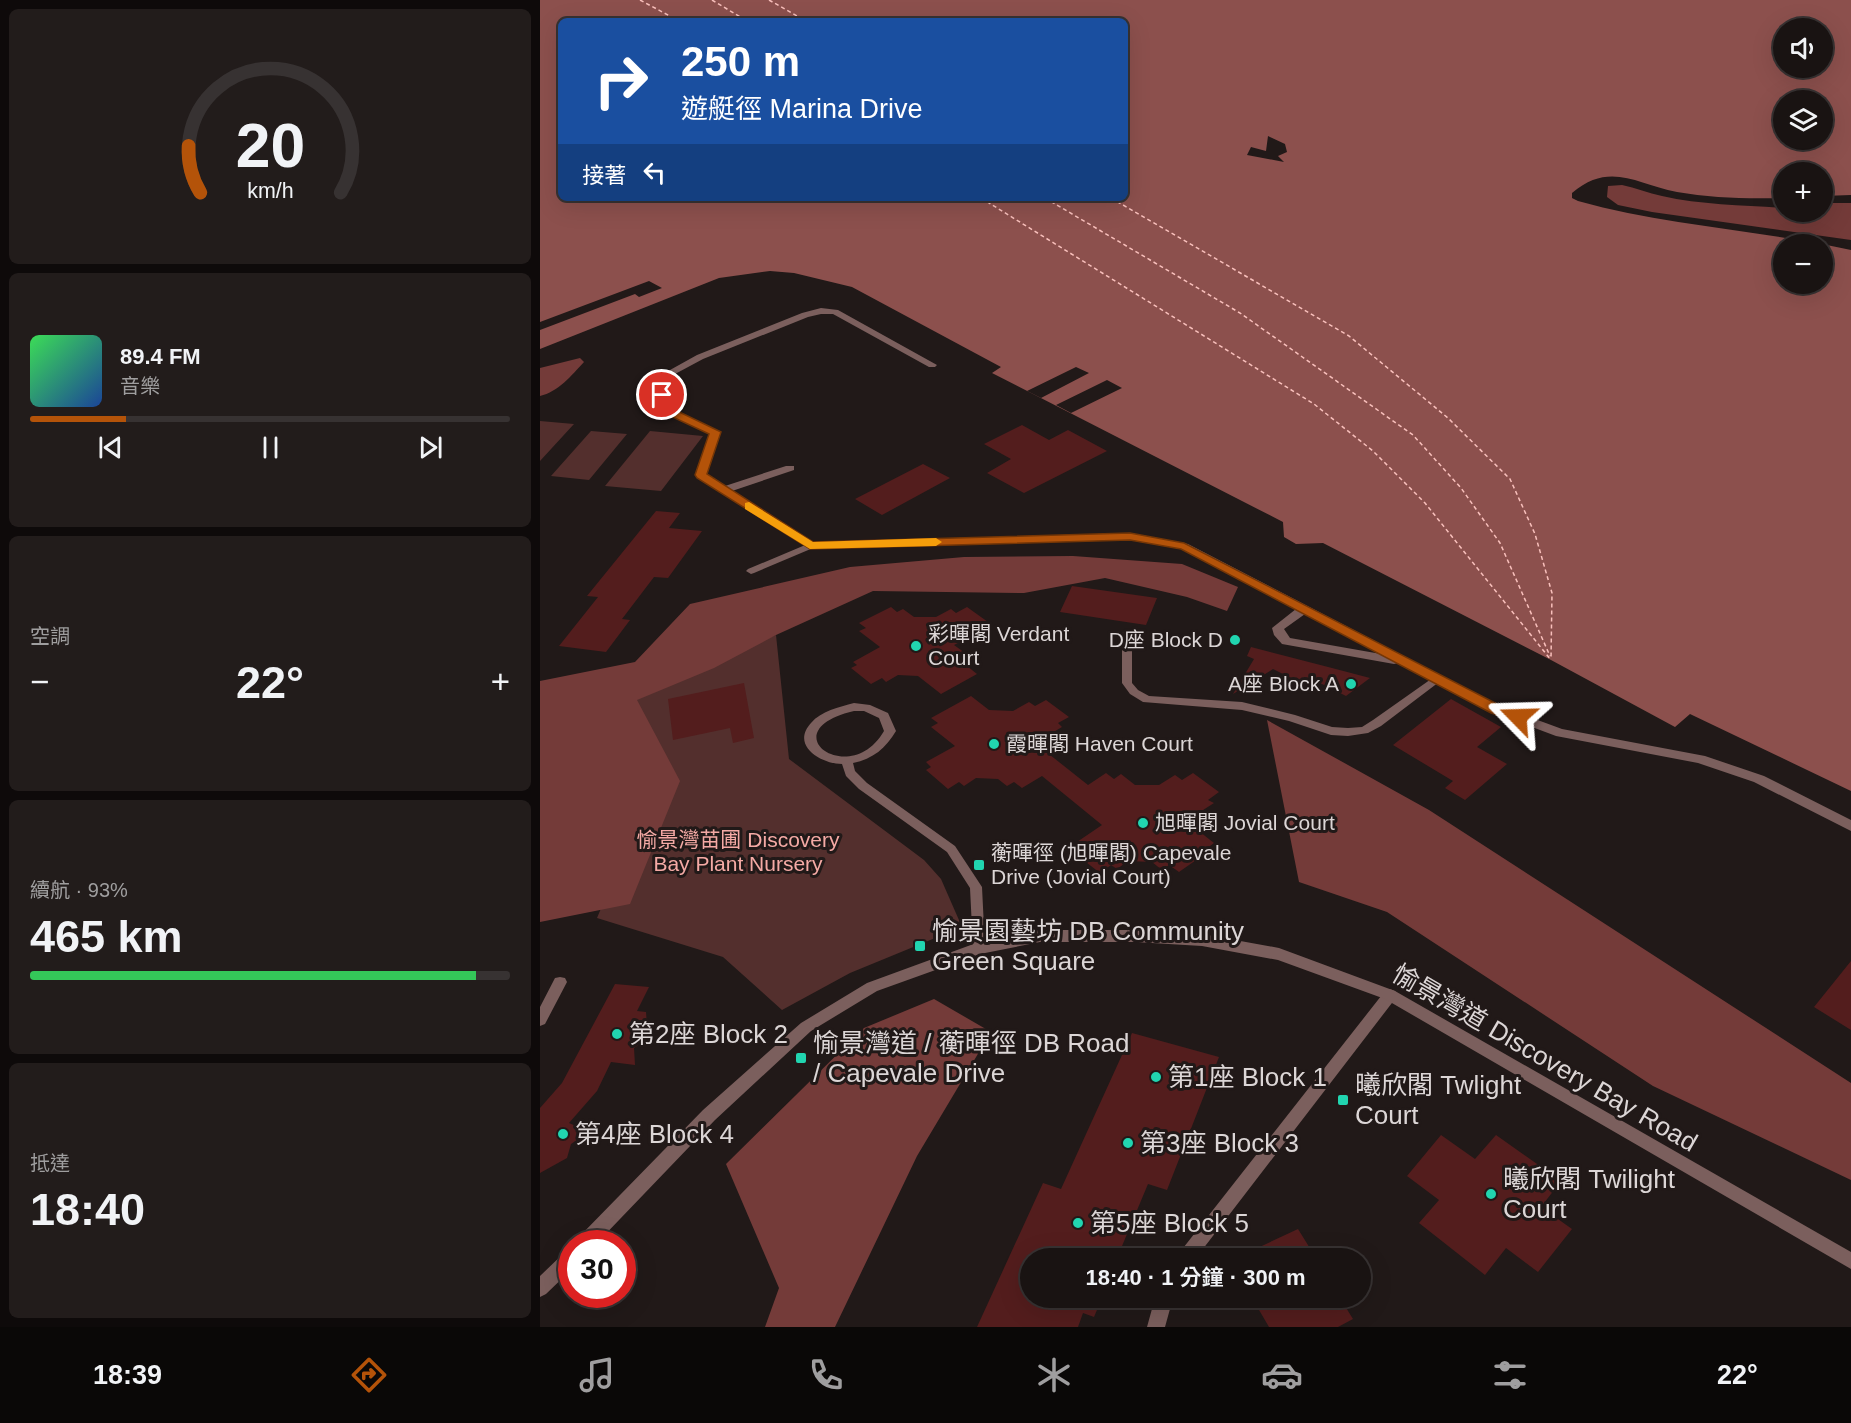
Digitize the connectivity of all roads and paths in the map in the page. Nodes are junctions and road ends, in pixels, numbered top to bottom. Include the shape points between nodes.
1 (933, 366) dead end
2 (790, 468) dead end
3 (724, 490) junction
4 (810, 546) junction
5 (751, 571) dead end
6 (1304, 609) junction
7 (1128, 633) dead end
8 (1404, 662) junction
9 (1438, 679) junction
10 (847, 760) junction
11 (1851, 826) edge
12 (979, 948) junction
13 (560, 982) dead end
14 (1390, 995) junction
15 (540, 1020) edge
16 (598, 1230) edge
17 (1194, 1248) edge
18 (1851, 1261) edge
19 (558, 1271) edge
20 (540, 1288) edge
21 (1161, 1308) edge
22 (1156, 1327) edge

1 - 3 street via 835,312 821,310 700,357 657,380 668,411 715,432 701,475
2 - 3 street
3 - 4 street
4 - 5 lane
4 - 6 street via 1130,536 1184,546
6 - 8 street
6 - 8 street via 1278,628 1286,641
7 - 9 lane via 1127,683 1134,693 1147,699 1242,706 1331,731 1364,729
8 - 9 street
9 - 11 street via 1496,710 1560,733 1700,759 1759,779
10 - 10 lane via 821,755 814,748 812,730 818,722 840,709 854,707 884,716 890,731 881,747
10 - 12 lane via 850,773 863,786 951,849 976,887
12 - 14 street, 愉景灣道 Discovery Bay Road via 1040,936 1202,940 1279,954
12 - 16 street, 愉景灣道 Discovery Bay Road via 872,987 806,1027 709,1115
13 - 15 lane
14 - 17 street
14 - 18 street, 愉景灣道 Discovery Bay Road
19 - 20 street
21 - 22 street

